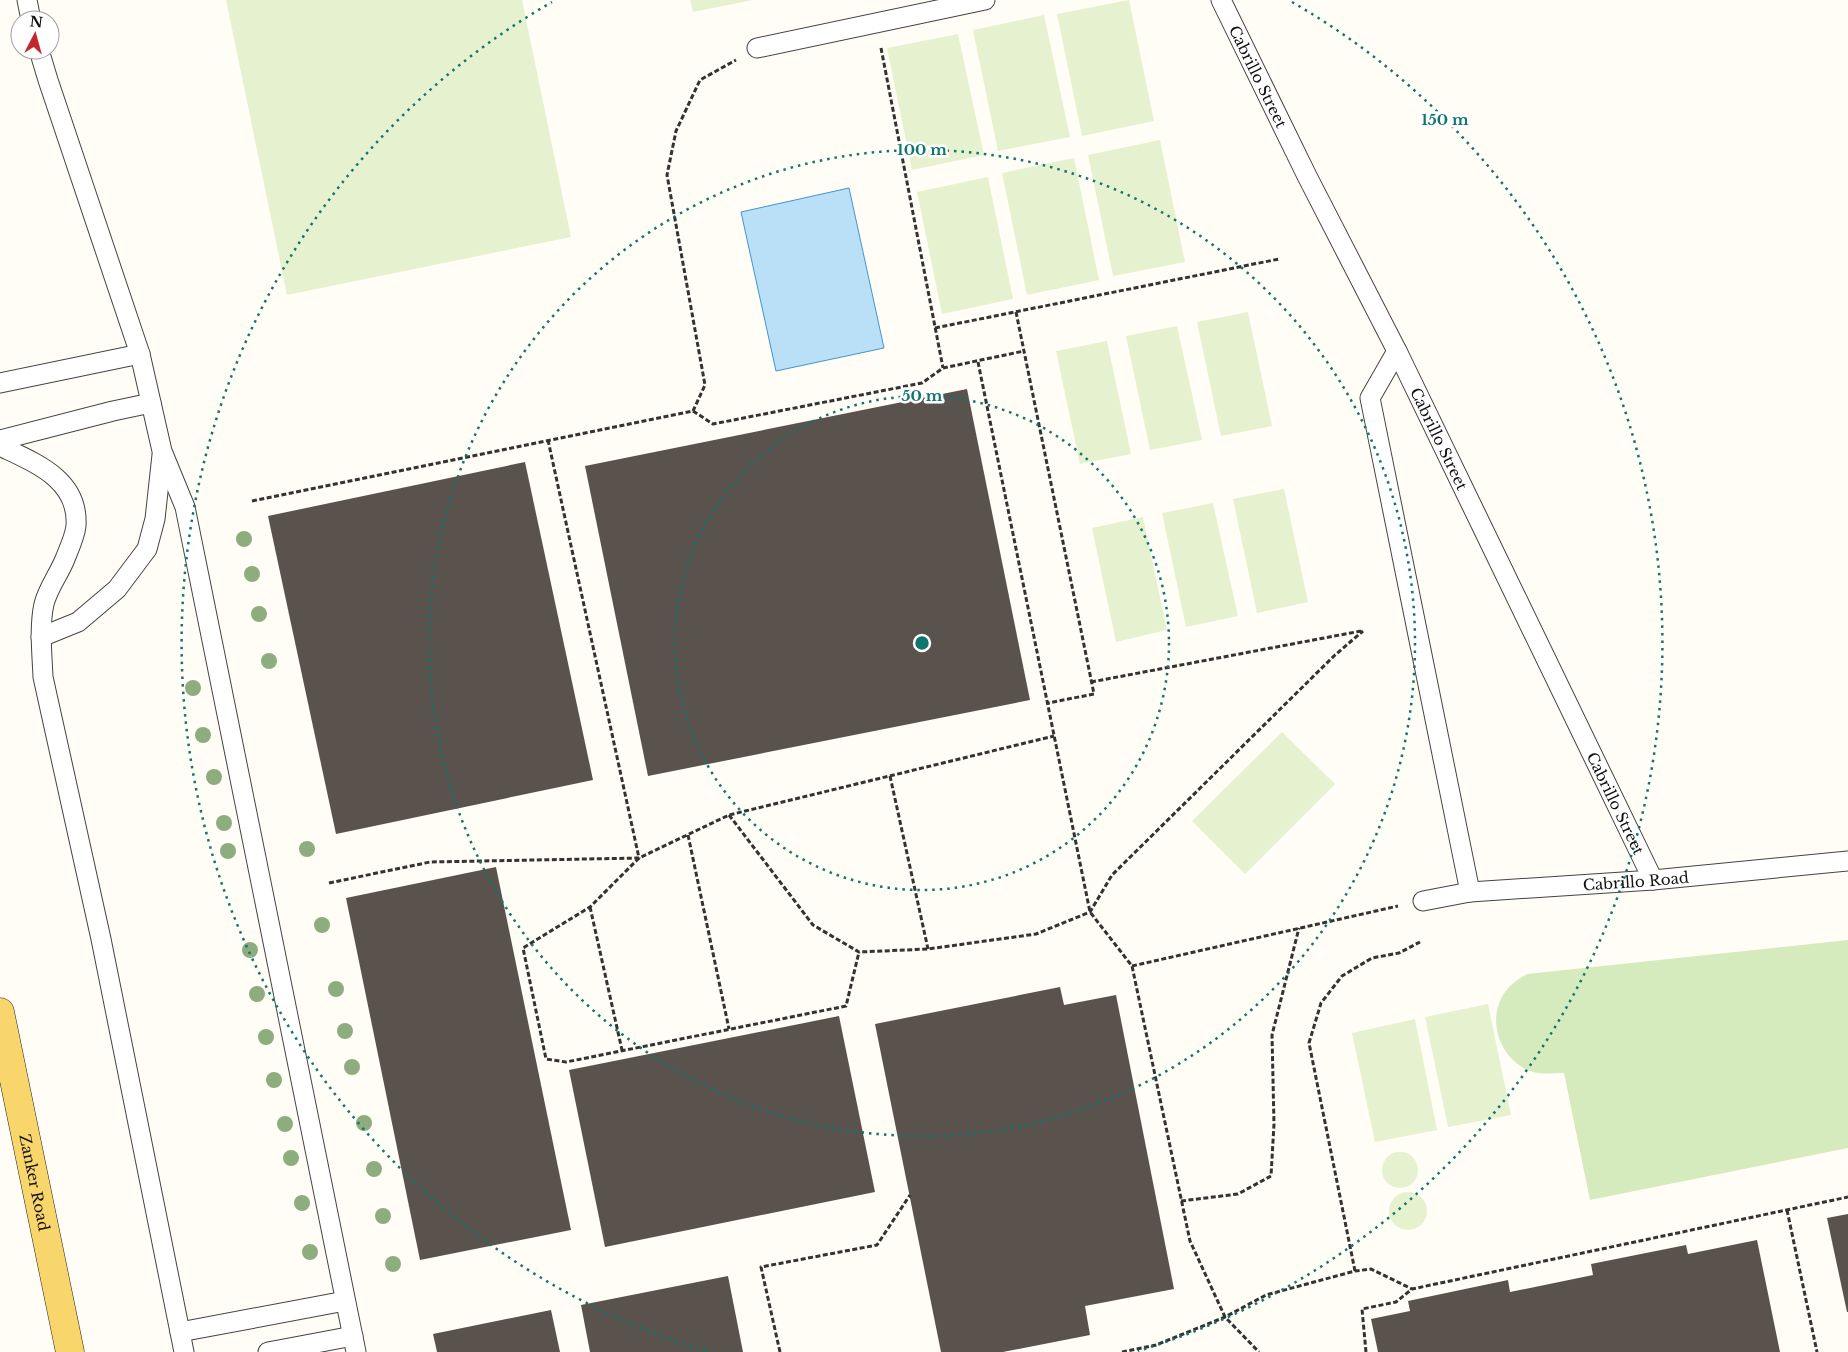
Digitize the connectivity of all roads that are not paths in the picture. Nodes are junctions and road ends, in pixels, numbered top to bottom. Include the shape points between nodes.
1 (985, 0) edge
2 (1221, 0) edge
3 (757, 48) road end
4 (42, 60) edge
5 (1397, 351) junction
6 (140, 354) junction
7 (0, 383) edge
8 (151, 403) junction
9 (0, 440) edge
10 (0, 446) edge
11 (162, 451) junction
12 (41, 637) junction
13 (1848, 861) edge
14 (1654, 880) junction
15 (1470, 892) junction
16 (1423, 901) road end
17 (0, 1012) edge
18 (345, 1301) junction
19 (180, 1332) junction
20 (354, 1344) edge
21 (70, 1352) edge
22 (184, 1352) edge
23 (268, 1352) edge

1 - 3 lane
2 - 5 lane, Cabrillo Street
4 - 6 lane
5 - 14 lane, Cabrillo Street
5 - 15 lane via 1370,398
6 - 7 lane
6 - 8 lane
8 - 9 lane
8 - 11 lane
10 - 12 lane via 42,467 62,482 75,504 76,527 44,603
11 - 12 lane via 155,519 147,548 117,589 78,622
11 - 18 lane via 185,507
12 - 19 lane via 43,677
13 - 14 lane, Cabrillo Road
14 - 15 lane, Cabrillo Road
15 - 16 lane, Cabrillo Road
17 - 21 main road, Zanker Road
18 - 19 lane
18 - 20 lane
19 - 22 lane
20 - 23 lane

